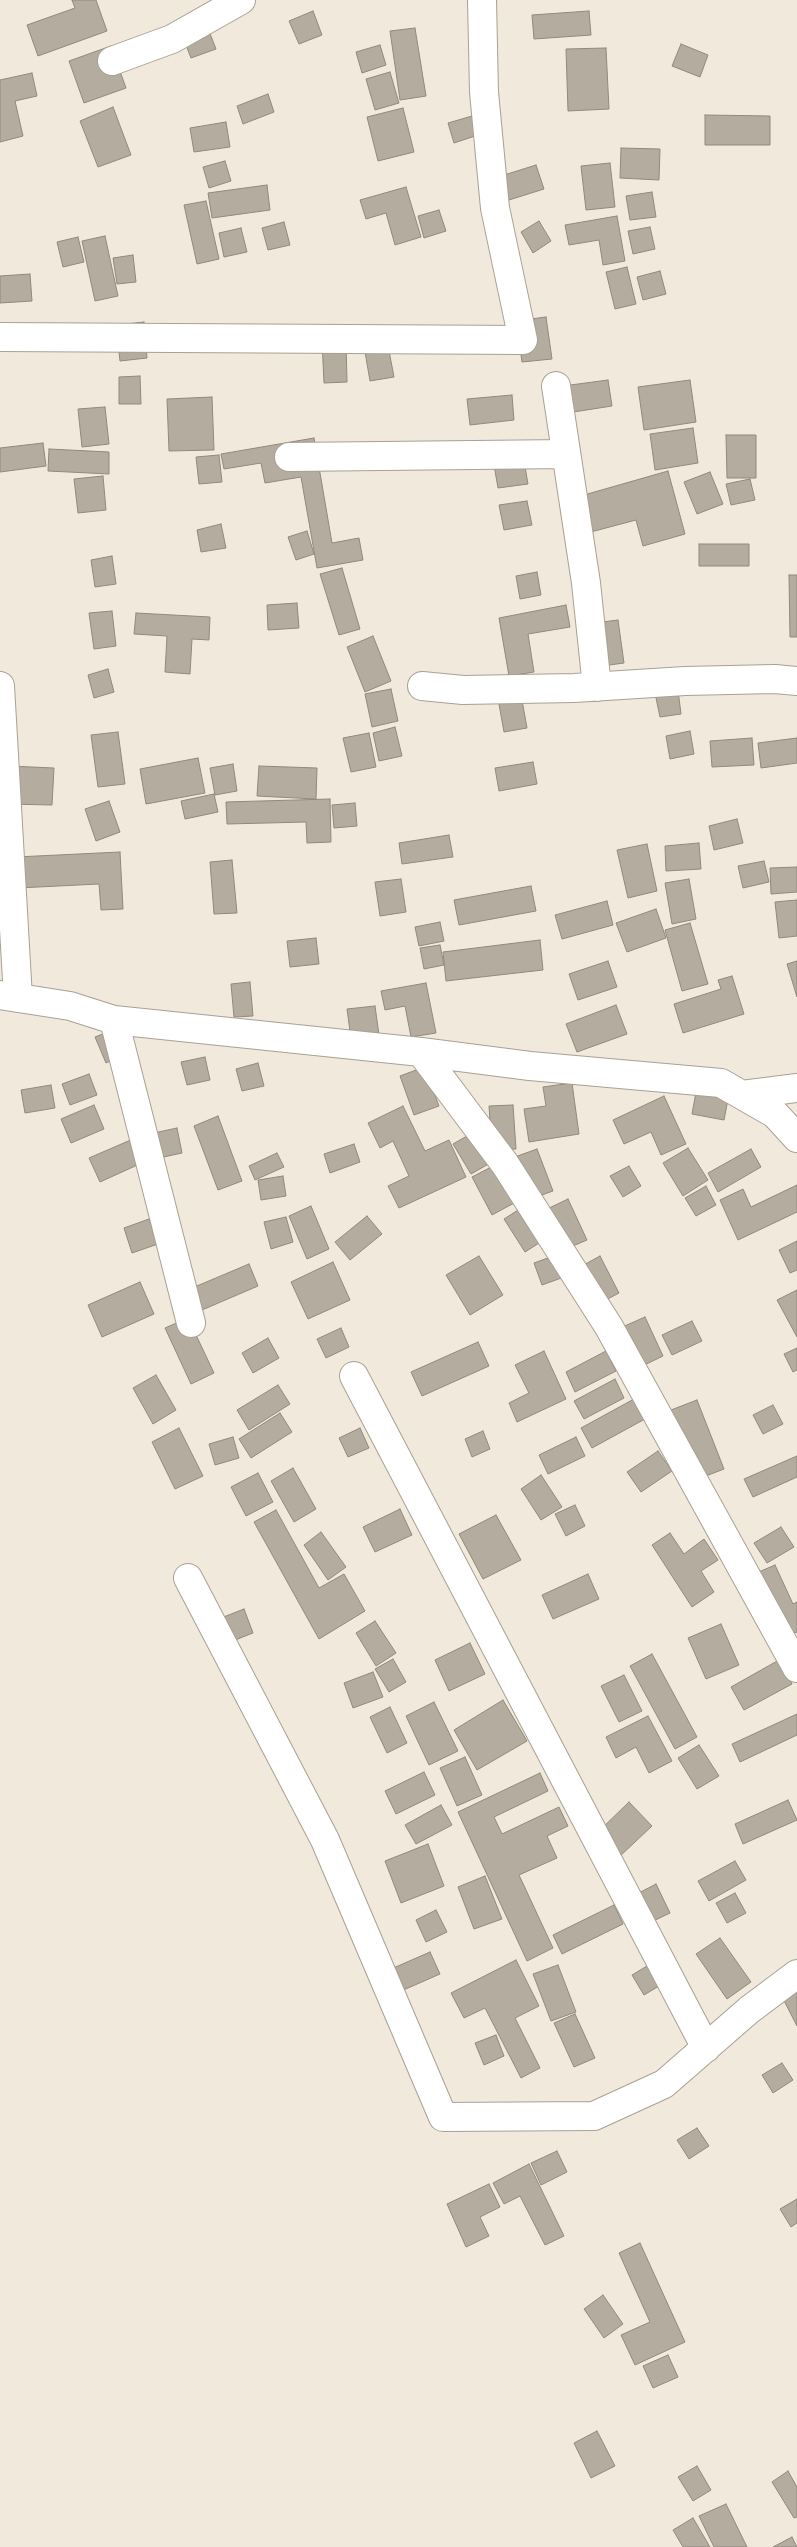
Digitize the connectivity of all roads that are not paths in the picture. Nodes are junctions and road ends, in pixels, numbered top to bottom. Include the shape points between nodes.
1 (240, 0) edge
2 (482, 0) edge
3 (112, 61) dead end
4 (0, 337) edge
5 (556, 386) dead end
6 (566, 454) junction
7 (290, 457) dead end
8 (797, 681) edge
9 (0, 686) edge
10 (422, 686) dead end
11 (597, 687) junction
12 (9, 997) edge
13 (114, 1020) junction
14 (421, 1052) junction
15 (797, 1088) edge
16 (742, 1095) junction
17 (797, 1138) edge
18 (191, 1323) dead end
19 (354, 1376) dead end
20 (188, 1578) dead end
21 (797, 1668) edge
22 (797, 1974) edge
23 (706, 2048) junction

1 - 3 street via 172,39
2 - 4 street via 484,92 495,208 523,340
5 - 6 street
6 - 7 street
6 - 11 street via 586,583
8 - 11 street via 694,681
9 - 12 street
10 - 11 street via 463,690
12 - 13 street via 70,1006
13 - 14 street
13 - 18 street
14 - 16 street via 530,1066 721,1083
14 - 21 street via 505,1164 609,1327
15 - 16 street
16 - 17 street via 775,1114
19 - 23 street
20 - 23 street via 326,1840 443,2117 594,2116 664,2084
22 - 23 street

